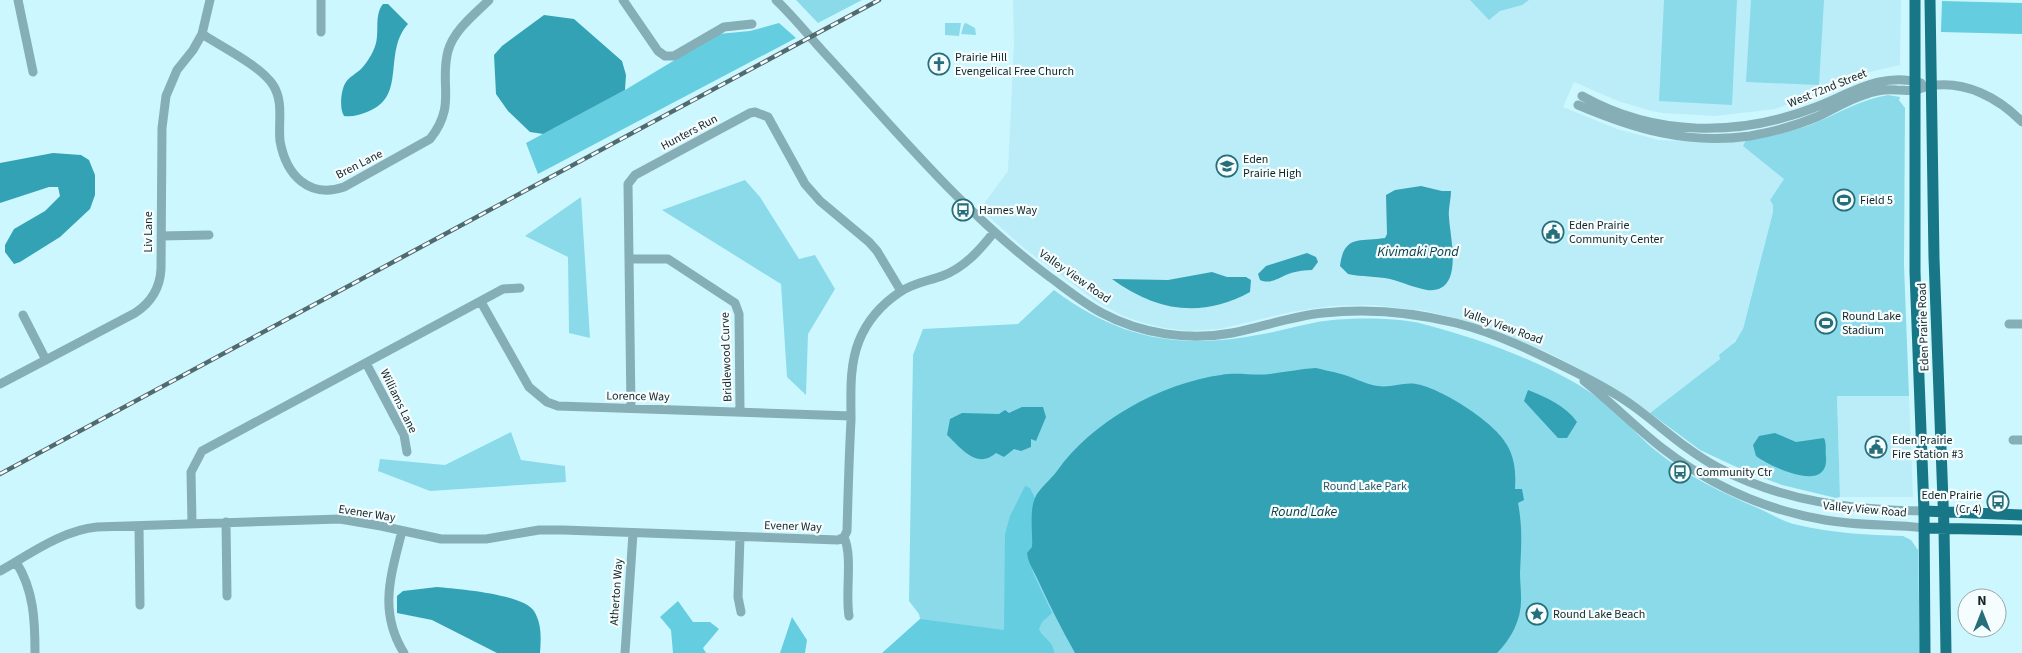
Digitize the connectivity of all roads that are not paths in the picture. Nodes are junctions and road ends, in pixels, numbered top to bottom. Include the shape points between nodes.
1 (18, 0) edge
2 (210, 0) edge
3 (321, 0) edge
4 (489, 0) edge
5 (623, 0) edge
6 (776, 0) edge
7 (1915, 0) edge
8 (1930, 0) edge
9 (752, 24) dead end
10 (321, 32) dead end
11 (202, 34) junction
12 (32, 72) dead end
13 (1914, 86) junction
14 (1930, 86) junction
15 (1582, 96) dead end
16 (1578, 105) dead end
17 (2022, 122) edge
18 (994, 232) junction
19 (209, 235) dead end
20 (161, 236) junction
21 (629, 259) junction
22 (520, 288) dead end
23 (901, 291) junction
24 (481, 302) junction
25 (23, 315) dead end
26 (2009, 324) dead end
27 (2022, 324) edge
28 (46, 360) junction
29 (366, 363) junction
30 (1572, 371) junction
31 (0, 384) edge
32 (631, 408) junction
33 (740, 411) junction
34 (851, 416) junction
35 (406, 452) dead end
36 (1924, 511) junction
37 (1944, 512) junction
38 (2022, 515) edge
39 (226, 522) junction
40 (192, 524) junction
41 (139, 526) junction
42 (1924, 528) junction
43 (1944, 528) junction
44 (2022, 530) edge
45 (402, 531) junction
46 (633, 533) junction
47 (740, 537) junction
48 (844, 537) junction
49 (16, 562) junction
50 (0, 571) edge
51 (227, 596) dead end
52 (140, 605) dead end
53 (741, 612) dead end
54 (849, 616) dead end
55 (35, 653) edge
56 (404, 653) edge
57 (625, 653) edge
58 (1925, 653) edge
59 (1946, 653) edge

1 - 12 street
2 - 11 street, Liv Lane
3 - 10 street
4 - 11 street, Bren Lane via 462,28 448,50 445,113 434,134 420,146 335,190 310,188 291,170 280,140 279,98 268,77
5 - 9 street via 658,51 665,56 674,56 724,26
6 - 18 street, Valley View Road via 883,118
7 - 13 main road, Eden Prairie Road
8 - 14 main road, Eden Prairie Road
11 - 20 street, Liv Lane via 177,70 166,96 162,128
13 - 14 street, West 72nd Street
13 - 15 street, West 72nd Street via 1886,81 1869,84 1779,120 1724,129 1682,128 1638,119
13 - 16 street, West 72nd Street via 1876,92 1803,122 1751,136 1720,138 1673,136 1643,130
13 - 36 main road, Eden Prairie Road via 1915,272
14 - 17 street, West 72nd Street via 1961,87 1980,92 1997,100
14 - 37 main road, Eden Prairie Road
18 - 23 street via 959,267
18 - 30 street, Valley View Road via 1092,307 1151,331 1190,336 1216,335 1321,313 1371,310 1404,313 1472,328 1542,355
19 - 20 street
20 - 28 street, Liv Lane via 160,279 157,290 144,307
21 - 23 street, Hunters Run via 628,190 631,179 755,112 768,117 806,184 820,201 877,251
21 - 32 street, Hunters Run
21 - 33 street, Bridlewood Curve via 668,260 735,303 739,314
22 - 24 street via 503,290
23 - 34 street via 875,314 859,340 852,373
24 - 29 street
24 - 32 street, Lorence Way via 523,378 538,396 558,406
25 - 28 street
26 - 27 street
28 - 31 street, Liv Lane
29 - 35 street, Williams Lane via 404,435
29 - 40 street via 202,451 191,472
30 - 36 street, Valley View Road via 1604,386 1636,407 1707,461 1751,483 1788,496 1831,505
30 - 42 street, Valley View Road via 1662,448 1708,479 1738,494 1788,512 1824,520
32 - 33 street, Lorence Way
33 - 34 street, Lorence Way
34 - 48 street via 847,530
36 - 37 main road, Valley View Road
36 - 42 main road, Eden Prairie Road
37 - 38 main road, Valley View Road
37 - 43 main road, Eden Prairie Road
39 - 40 street, Evener Way
39 - 45 street, Evener Way via 340,519
39 - 51 street
40 - 41 street, Evener Way
41 - 49 street, Evener Way via 80,530
41 - 52 street
42 - 43 main road, Valley View Road
42 - 58 main road, Eden Prairie Road
43 - 44 main road, Valley View Road
43 - 59 main road, Eden Prairie Road
45 - 46 street, Evener Way via 464,540 539,530
45 - 56 street via 388,594 391,626
46 - 47 street, Evener Way
46 - 57 street, Atherton Way
47 - 48 street, Evener Way via 838,540
47 - 53 street via 738,597
48 - 54 street via 848,546
49 - 50 street, Evener Way
49 - 55 street via 34,610

